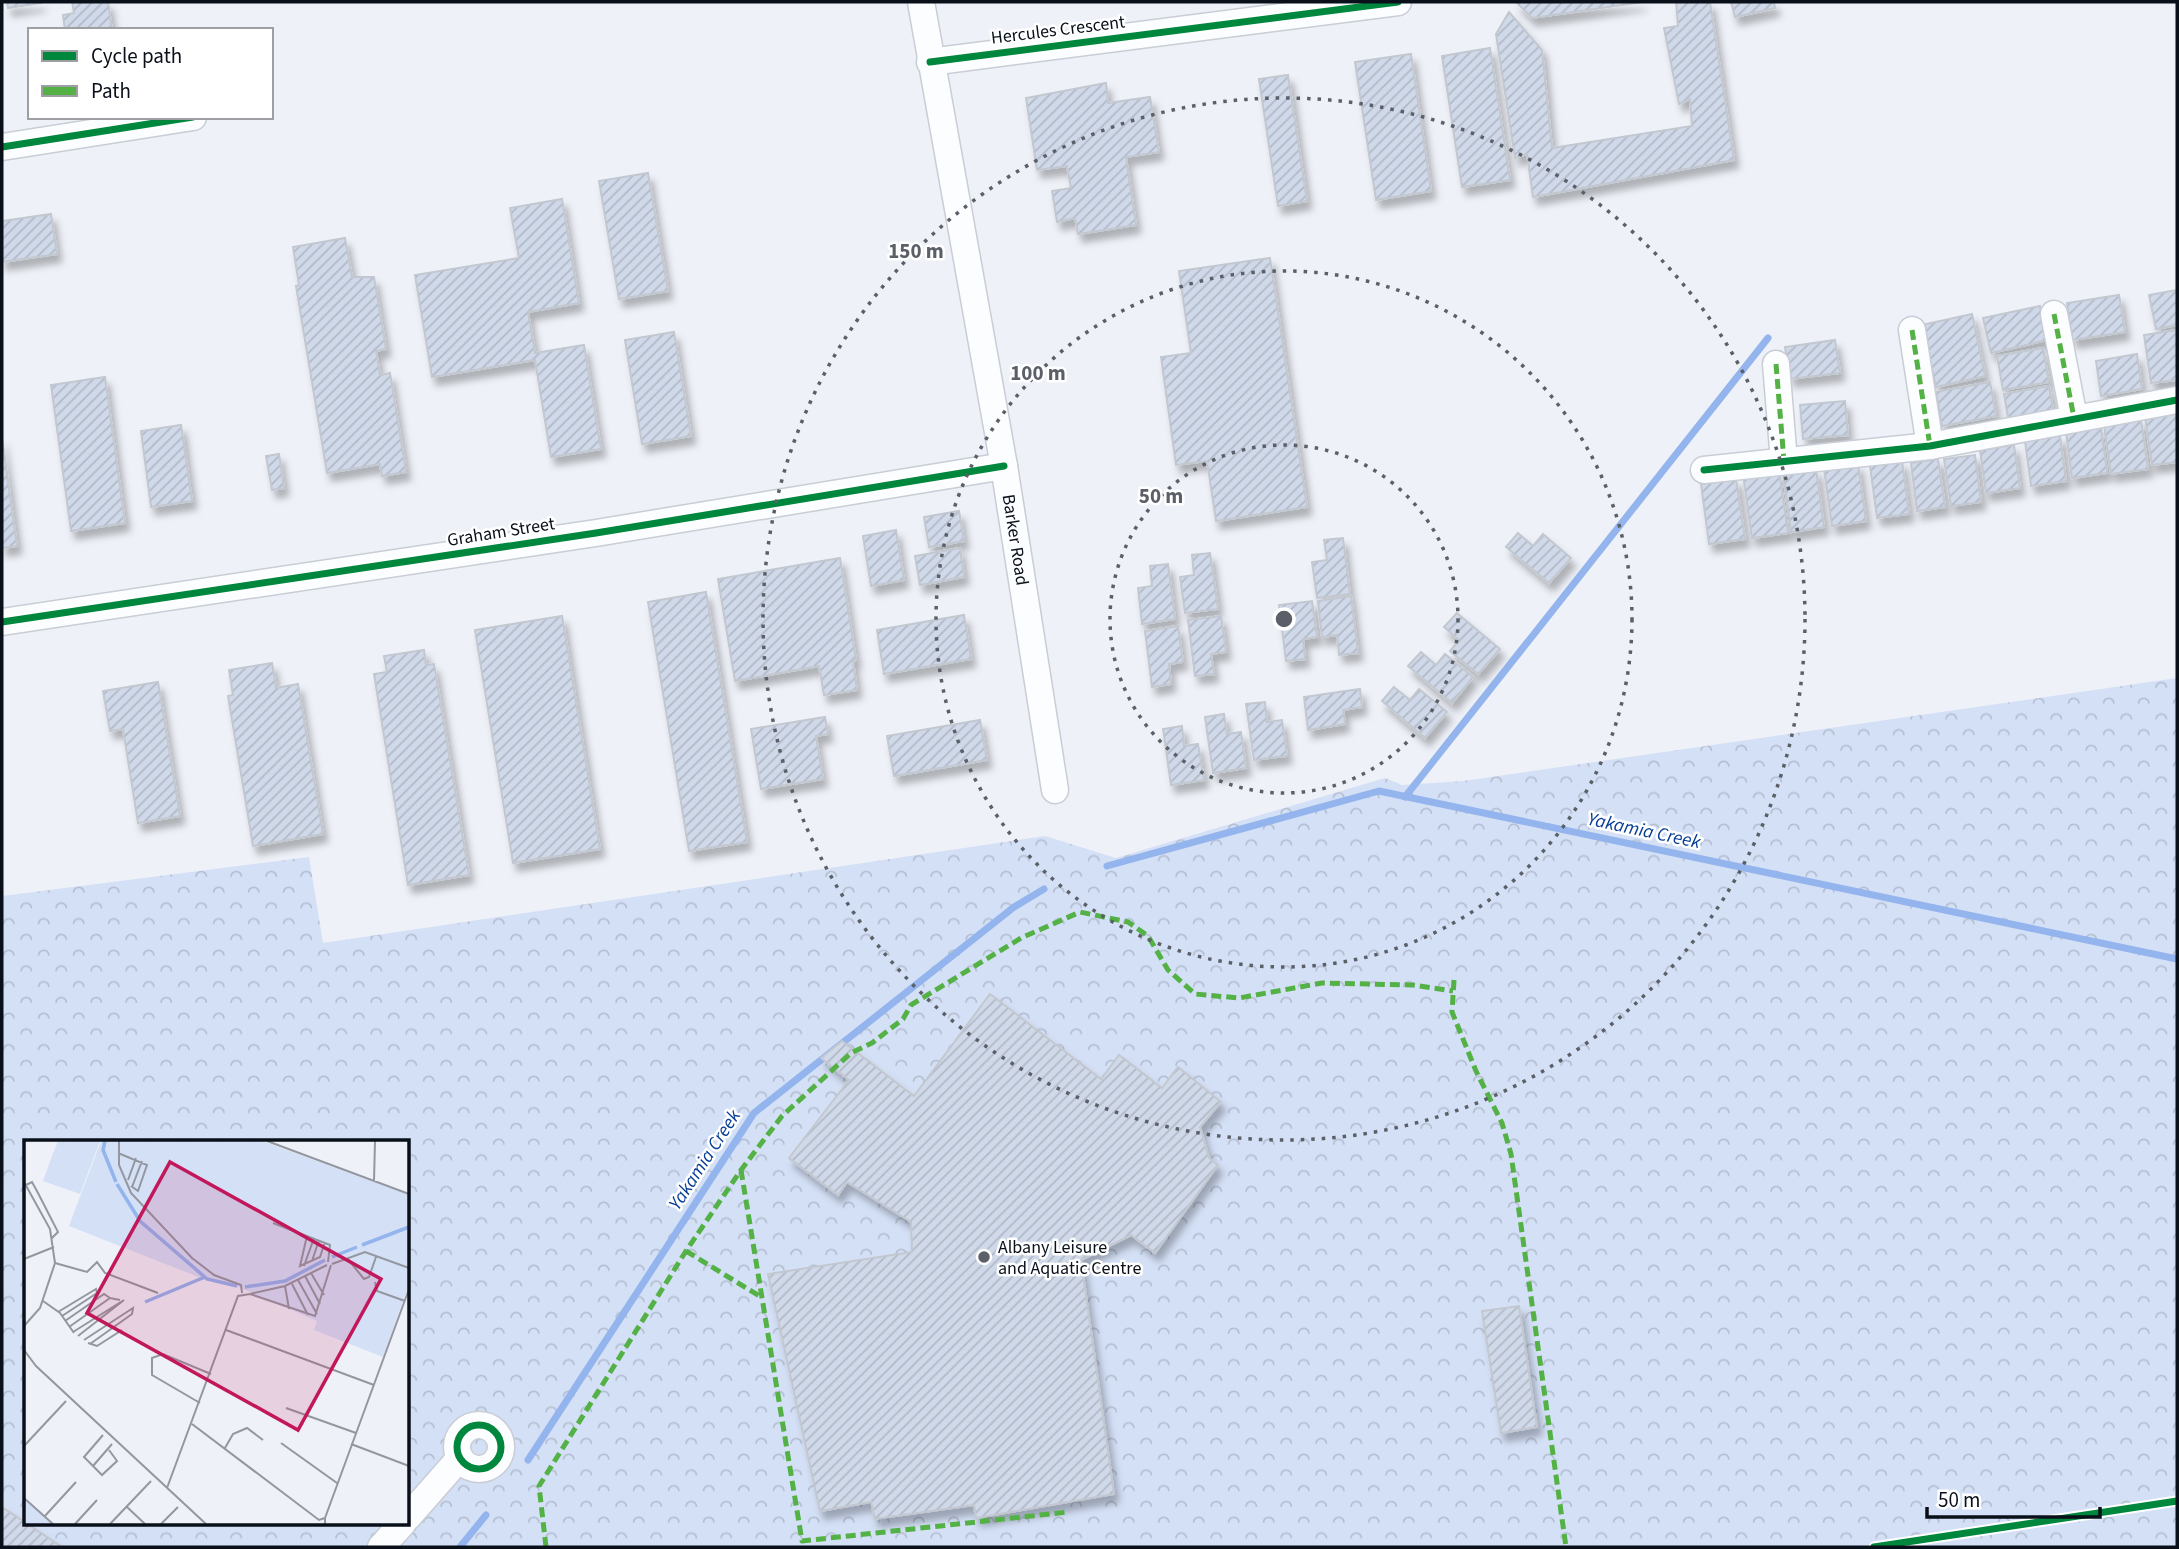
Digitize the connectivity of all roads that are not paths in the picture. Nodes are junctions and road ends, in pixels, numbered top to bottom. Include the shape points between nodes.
1 (921, 2) edge
2 (1398, 2) edge
3 (930, 62) junction
4 (180, 119) edge
5 (2, 147) edge
6 (2054, 314) dead end
7 (1912, 330) dead end
8 (1776, 363) dead end
9 (2177, 400) edge
10 (2074, 418) junction
11 (1930, 446) junction
12 (1784, 461) junction
13 (1004, 466) junction
14 (1704, 470) dead end
15 (2, 622) edge
16 (1055, 790) dead end
17 (460, 1459) dead end
18 (410, 1515) edge
19 (402, 1524) edge
20 (381, 1547) edge

1 - 3 street, Barker Road
2 - 3 street, Hercules Crescent
3 - 13 street, Barker Road
4 - 5 street
6 - 10 street
7 - 11 street
8 - 12 street
9 - 10 street
10 - 11 street
11 - 12 street
12 - 14 street
13 - 15 street, Graham Street
13 - 16 street, Barker Road
17 - 18 street
19 - 20 street

